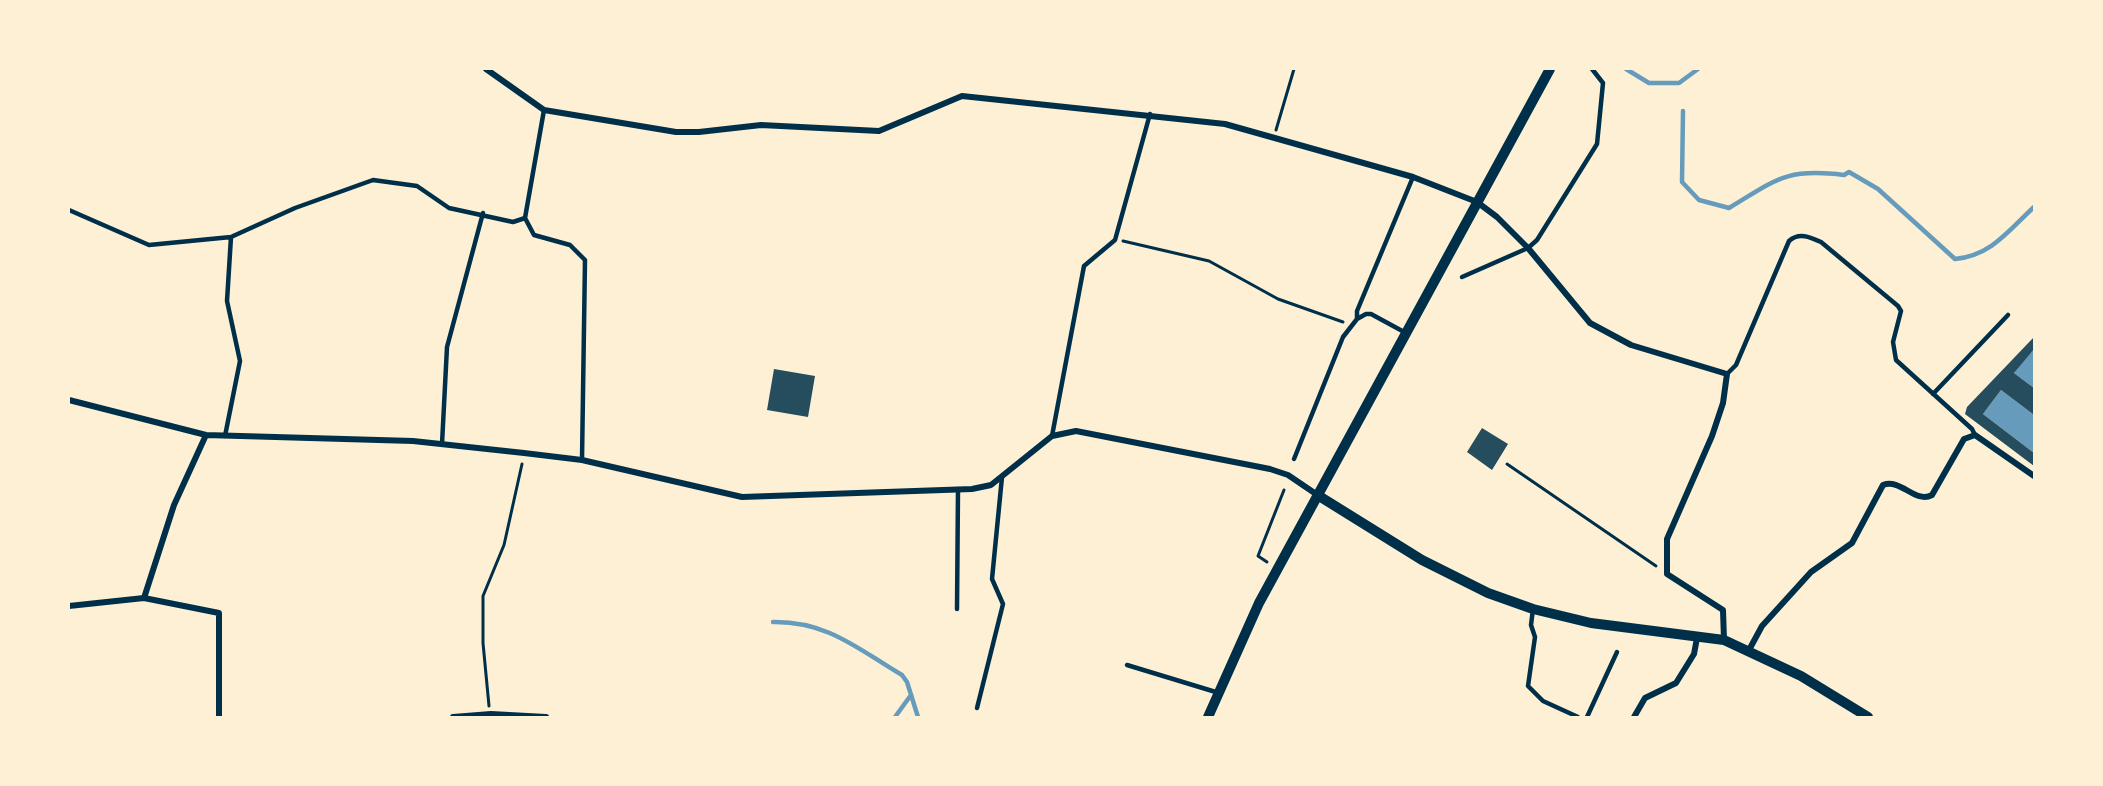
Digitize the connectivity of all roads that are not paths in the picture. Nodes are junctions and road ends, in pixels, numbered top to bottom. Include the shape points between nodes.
1 (486, 69) edge
2 (1550, 69) edge
3 (1592, 69) edge
4 (544, 110) junction
5 (1150, 114) junction
6 (1413, 177) junction
7 (1477, 202) junction
8 (69, 210) edge
9 (483, 213) junction
10 (525, 218) junction
11 (231, 237) junction
12 (1528, 248) junction
13 (1462, 277) dead end
14 (2008, 315) dead end
15 (1357, 319) junction
16 (1406, 333) junction
17 (1727, 374) junction
18 (1933, 394) junction
19 (69, 400) edge
20 (206, 435) junction
21 (1975, 435) junction
22 (225, 436) junction
23 (1052, 436) junction
24 (442, 444) junction
25 (1294, 459) dead end
26 (582, 460) junction
27 (1002, 477) junction
28 (2034, 477) edge
29 (958, 489) junction
30 (1319, 496) junction
31 (144, 598) junction
32 (69, 606) edge
33 (957, 609) dead end
34 (1533, 609) junction
35 (1697, 638) junction
36 (1724, 640) junction
37 (1749, 650) junction
38 (1617, 652) dead end
39 (1126, 665) dead end
40 (1219, 693) junction
41 (977, 708) dead end
42 (219, 717) edge
43 (453, 717) edge
44 (546, 717) edge
45 (1208, 717) edge
46 (1578, 717) edge
47 (1587, 717) edge
48 (1634, 717) edge
49 (1868, 717) edge

1 - 4 street
2 - 7 street
3 - 12 lane via 1603,83 1597,144 1537,240
4 - 5 street via 676,132 761,124 879,131 962,96
4 - 10 lane
5 - 6 street via 1205,120
5 - 23 lane via 1115,240 1084,266
6 - 7 street
6 - 15 lane
7 - 12 street
7 - 16 street
8 - 11 lane via 149,245
9 - 10 lane via 513,222
9 - 11 lane via 449,208 417,186 373,180 295,208
9 - 24 lane via 447,347
10 - 26 lane via 534,235 570,244 585,260
11 - 22 lane via 227,301 240,361
12 - 13 lane
12 - 17 street via 1599,330 1631,345
14 - 18 lane
15 - 16 lane via 1371,314
15 - 25 lane via 1343,337
16 - 30 street
17 - 18 lane via 1736,365 1789,241 1799,236 1821,242 1898,306 1901,316 1893,355
17 - 36 street via 1712,436 1667,539 1667,574 1723,610
18 - 21 lane
19 - 20 street
20 - 22 street
20 - 31 street via 174,505
21 - 28 street
21 - 37 street via 1964,440 1932,495 1920,497 1892,483 1883,485 1852,543 1811,573 1762,626
22 - 24 street
23 - 27 street
23 - 30 street via 1063,432 1093,433 1270,469 1288,475
24 - 26 street
26 - 29 street via 742,496
27 - 29 street via 992,485
27 - 41 lane via 992,579 1003,604
29 - 33 lane
30 - 34 street via 1442,571
30 - 40 street via 1250,622
31 - 32 street
31 - 42 street via 219,613
34 - 35 street via 1612,627
34 - 46 lane via 1531,625 1535,637 1528,687 1544,701
35 - 36 street
35 - 48 street via 1694,654 1676,683 1645,698
36 - 37 street
37 - 49 street
38 - 47 lane
39 - 40 lane
40 - 45 street
43 - 44 street

